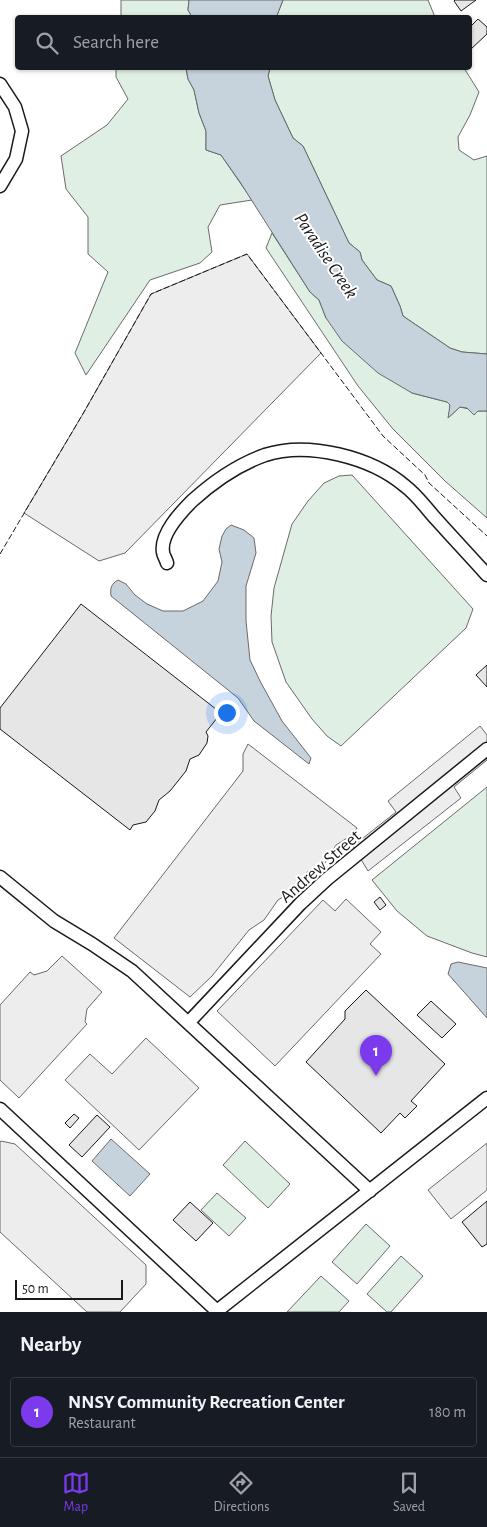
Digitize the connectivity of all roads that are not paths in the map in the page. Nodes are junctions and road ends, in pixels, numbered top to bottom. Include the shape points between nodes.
1 (0, 84) edge
2 (0, 186) edge
3 (167, 563) dead end
4 (487, 575) edge
5 (487, 749) edge
6 (0, 876) edge
7 (189, 1022) junction
8 (487, 1098) edge
9 (0, 1109) edge
10 (370, 1191) junction
11 (218, 1312) edge

1 - 2 street via 15,107 22,131 16,159
3 - 4 street via 163,542 169,530 180,513 209,486 229,472 267,454 309,450 356,460 405,486
5 - 7 street, Andrew Street via 327,879
6 - 7 street via 54,922 132,972
7 - 10 street
8 - 10 street
9 - 11 street
10 - 11 street

